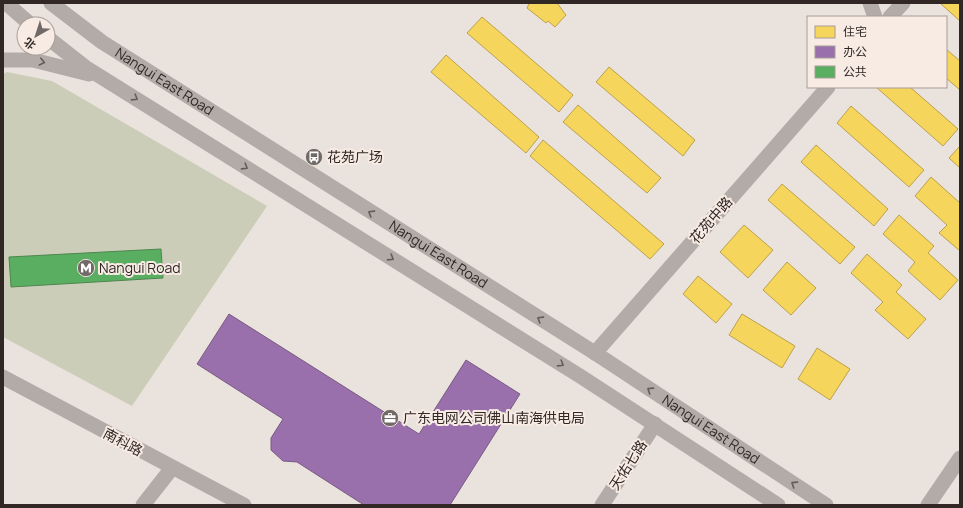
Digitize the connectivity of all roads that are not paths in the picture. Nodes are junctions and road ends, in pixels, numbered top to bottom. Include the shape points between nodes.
1 (6, 3) edge
2 (52, 3) edge
3 (69, 3) edge
4 (870, 3) edge
5 (903, 3) edge
6 (21, 16) edge
7 (875, 16) edge
8 (891, 16) edge
9 (56, 44) edge
10 (110, 48) junction
11 (3, 60) edge
12 (102, 77) junction
13 (827, 88) edge
14 (595, 354) junction
15 (3, 377) edge
16 (654, 424) junction
17 (960, 458) edge
18 (172, 468) junction
19 (143, 505) edge
20 (244, 505) edge
21 (602, 505) edge
22 (778, 505) edge
23 (826, 505) edge
24 (928, 505) edge

1 - 6 main road
2 - 10 main road, Nangui East Road
3 - 10 main road via 70,8
4 - 7 main road
5 - 8 main road
9 - 12 main road, Nangui East Road
14 -> 10 main road, Nangui East Road
11 -> 12 main road via 32,60
12 -> 16 main road, Nangui East Road
13 - 14 main road, 花苑中路
23 -> 14 main road, Nangui East Road
15 - 18 main road, 南科路
16 - 21 main road, 天佑七路
16 - 22 main road, Nangui East Road
17 - 24 main road
18 - 19 main road
18 - 20 main road, 南科路

